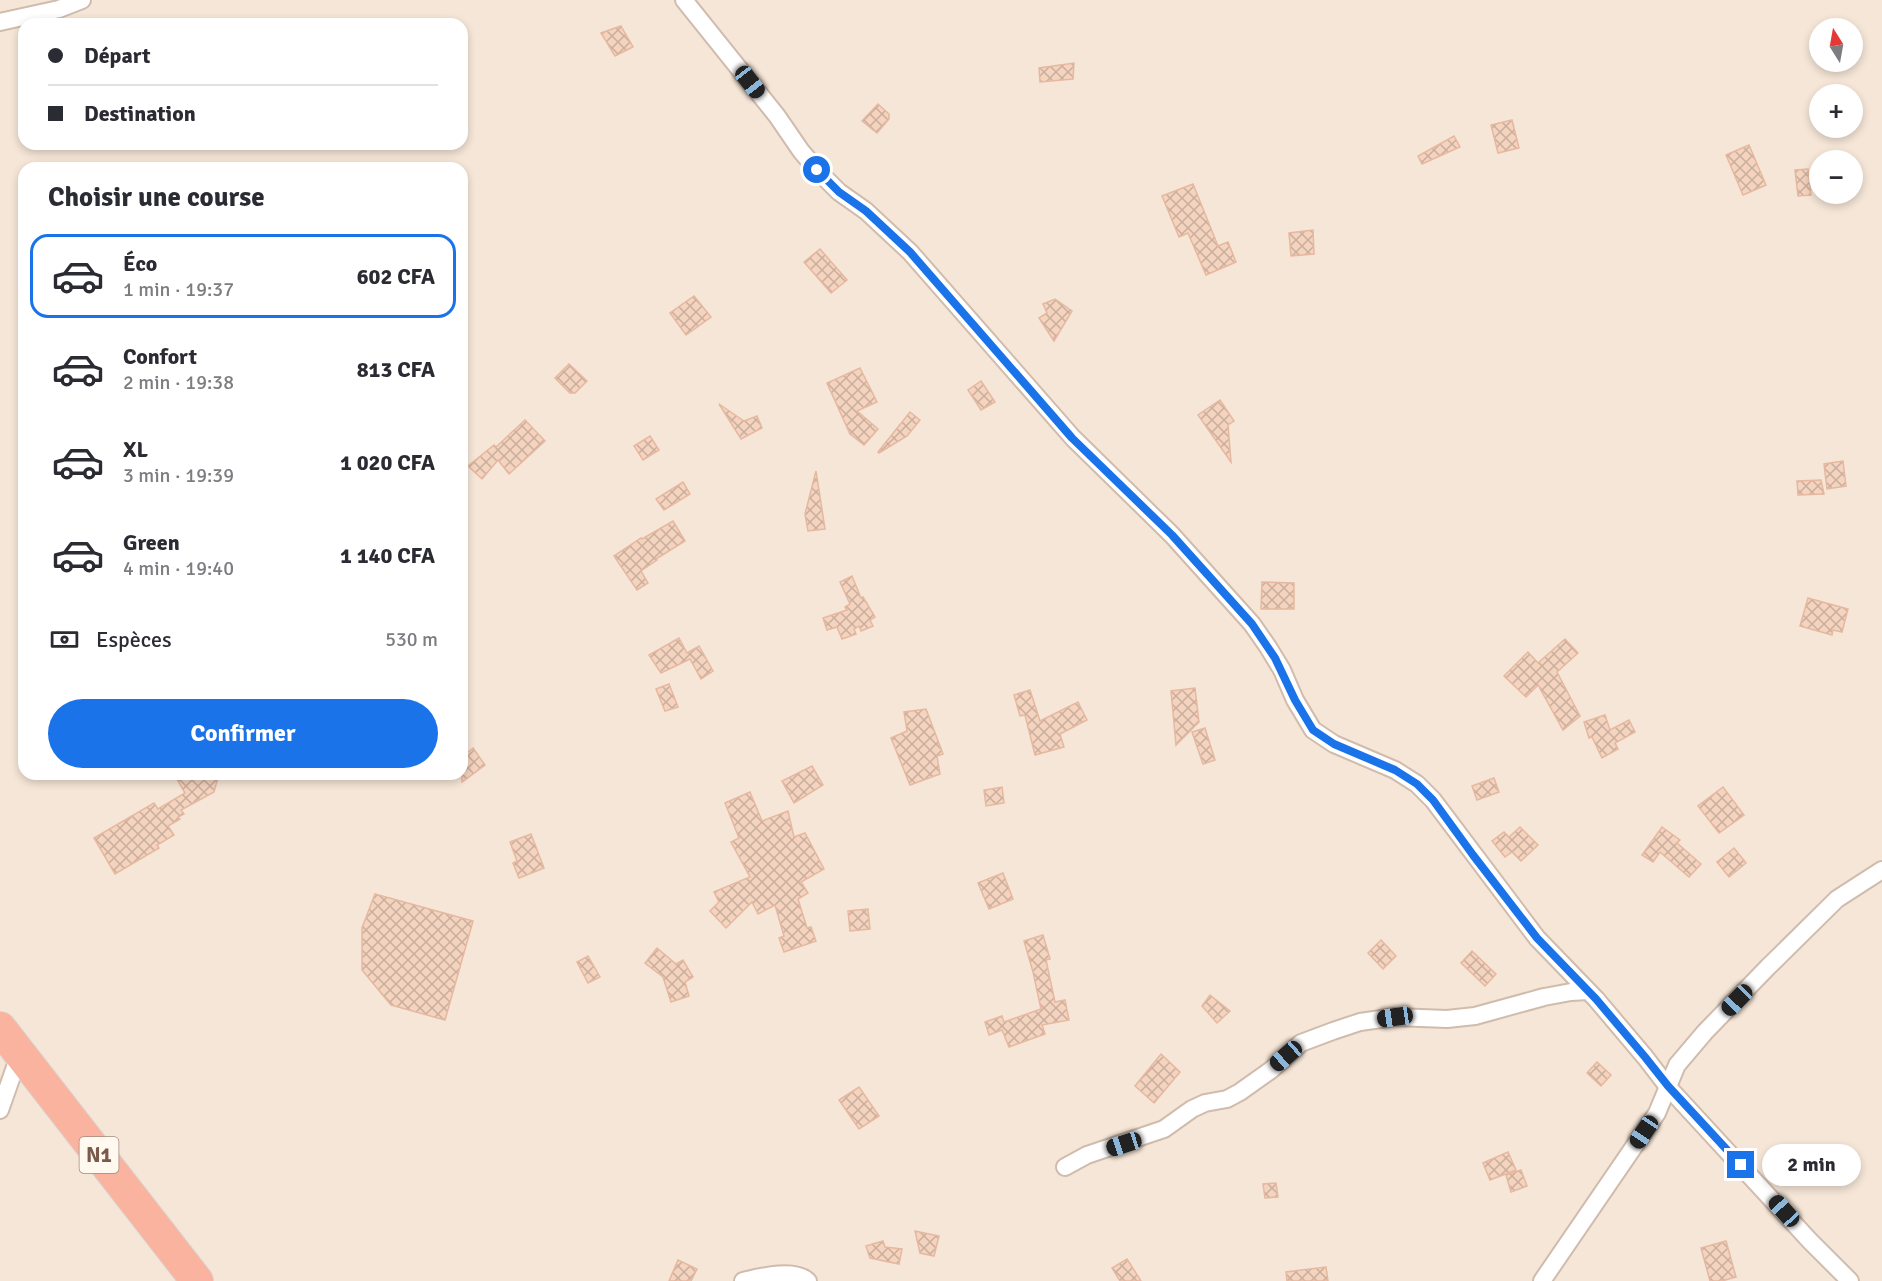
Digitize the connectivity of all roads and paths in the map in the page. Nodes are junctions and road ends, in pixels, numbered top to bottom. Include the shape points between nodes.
1 (82, 0) edge
2 (684, 0) edge
3 (18, 18) edge
4 (18, 18) edge
5 (0, 22) edge
6 (1882, 870) edge
7 (1588, 991) junction
8 (0, 1028) edge
9 (20, 1053) junction
10 (1668, 1086) junction
11 (0, 1110) edge
12 (1065, 1167) dead end
13 (197, 1281) edge
14 (743, 1281) edge
15 (808, 1281) edge
16 (1542, 1281) edge
17 (1850, 1281) edge

1 - 4 street
2 - 7 street via 817,170 910,252 1072,438 1172,535 1252,624 1313,730 1417,784 1537,938
3 - 5 street
6 - 10 street via 1837,899 1768,967 1677,1065
7 - 10 street
7 - 12 street via 1544,997 1475,1016 1395,1017 1351,1025 1301,1043 1234,1096 1205,1103 1164,1129 1087,1155
8 - 9 highway, N1
9 - 11 street
9 - 13 highway, N1
10 - 16 street via 1657,1113
10 - 17 street
14 - 15 street via 782,1274

